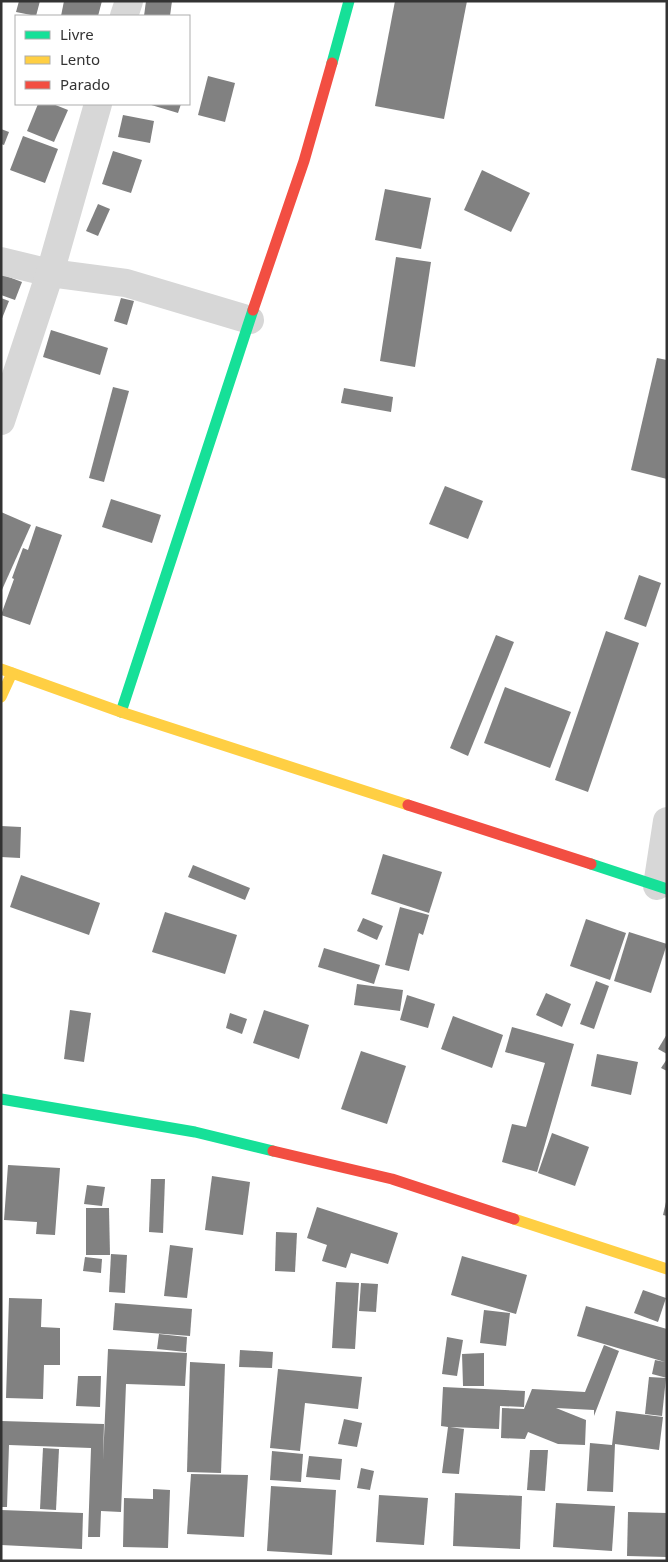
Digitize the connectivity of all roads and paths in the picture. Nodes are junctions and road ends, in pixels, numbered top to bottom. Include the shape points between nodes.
1 (129, 1) edge
2 (349, 1) edge
3 (124, 15) edge
4 (98, 105) edge
5 (1, 261) edge
6 (50, 272) junction
7 (250, 320) junction
8 (1, 421) edge
9 (7, 671) edge
10 (1, 697) edge
11 (121, 712) junction
12 (667, 821) edge
13 (662, 887) edge
14 (1, 1099) edge
15 (667, 1269) edge

1 - 3 street
2 - 7 street via 304,161
4 - 6 street
5 - 6 street
6 - 7 street via 126,283
6 - 8 street
7 - 11 street
9 - 10 street
9 - 11 street
11 - 13 street
12 - 13 street
14 - 15 street via 195,1132 392,1179

